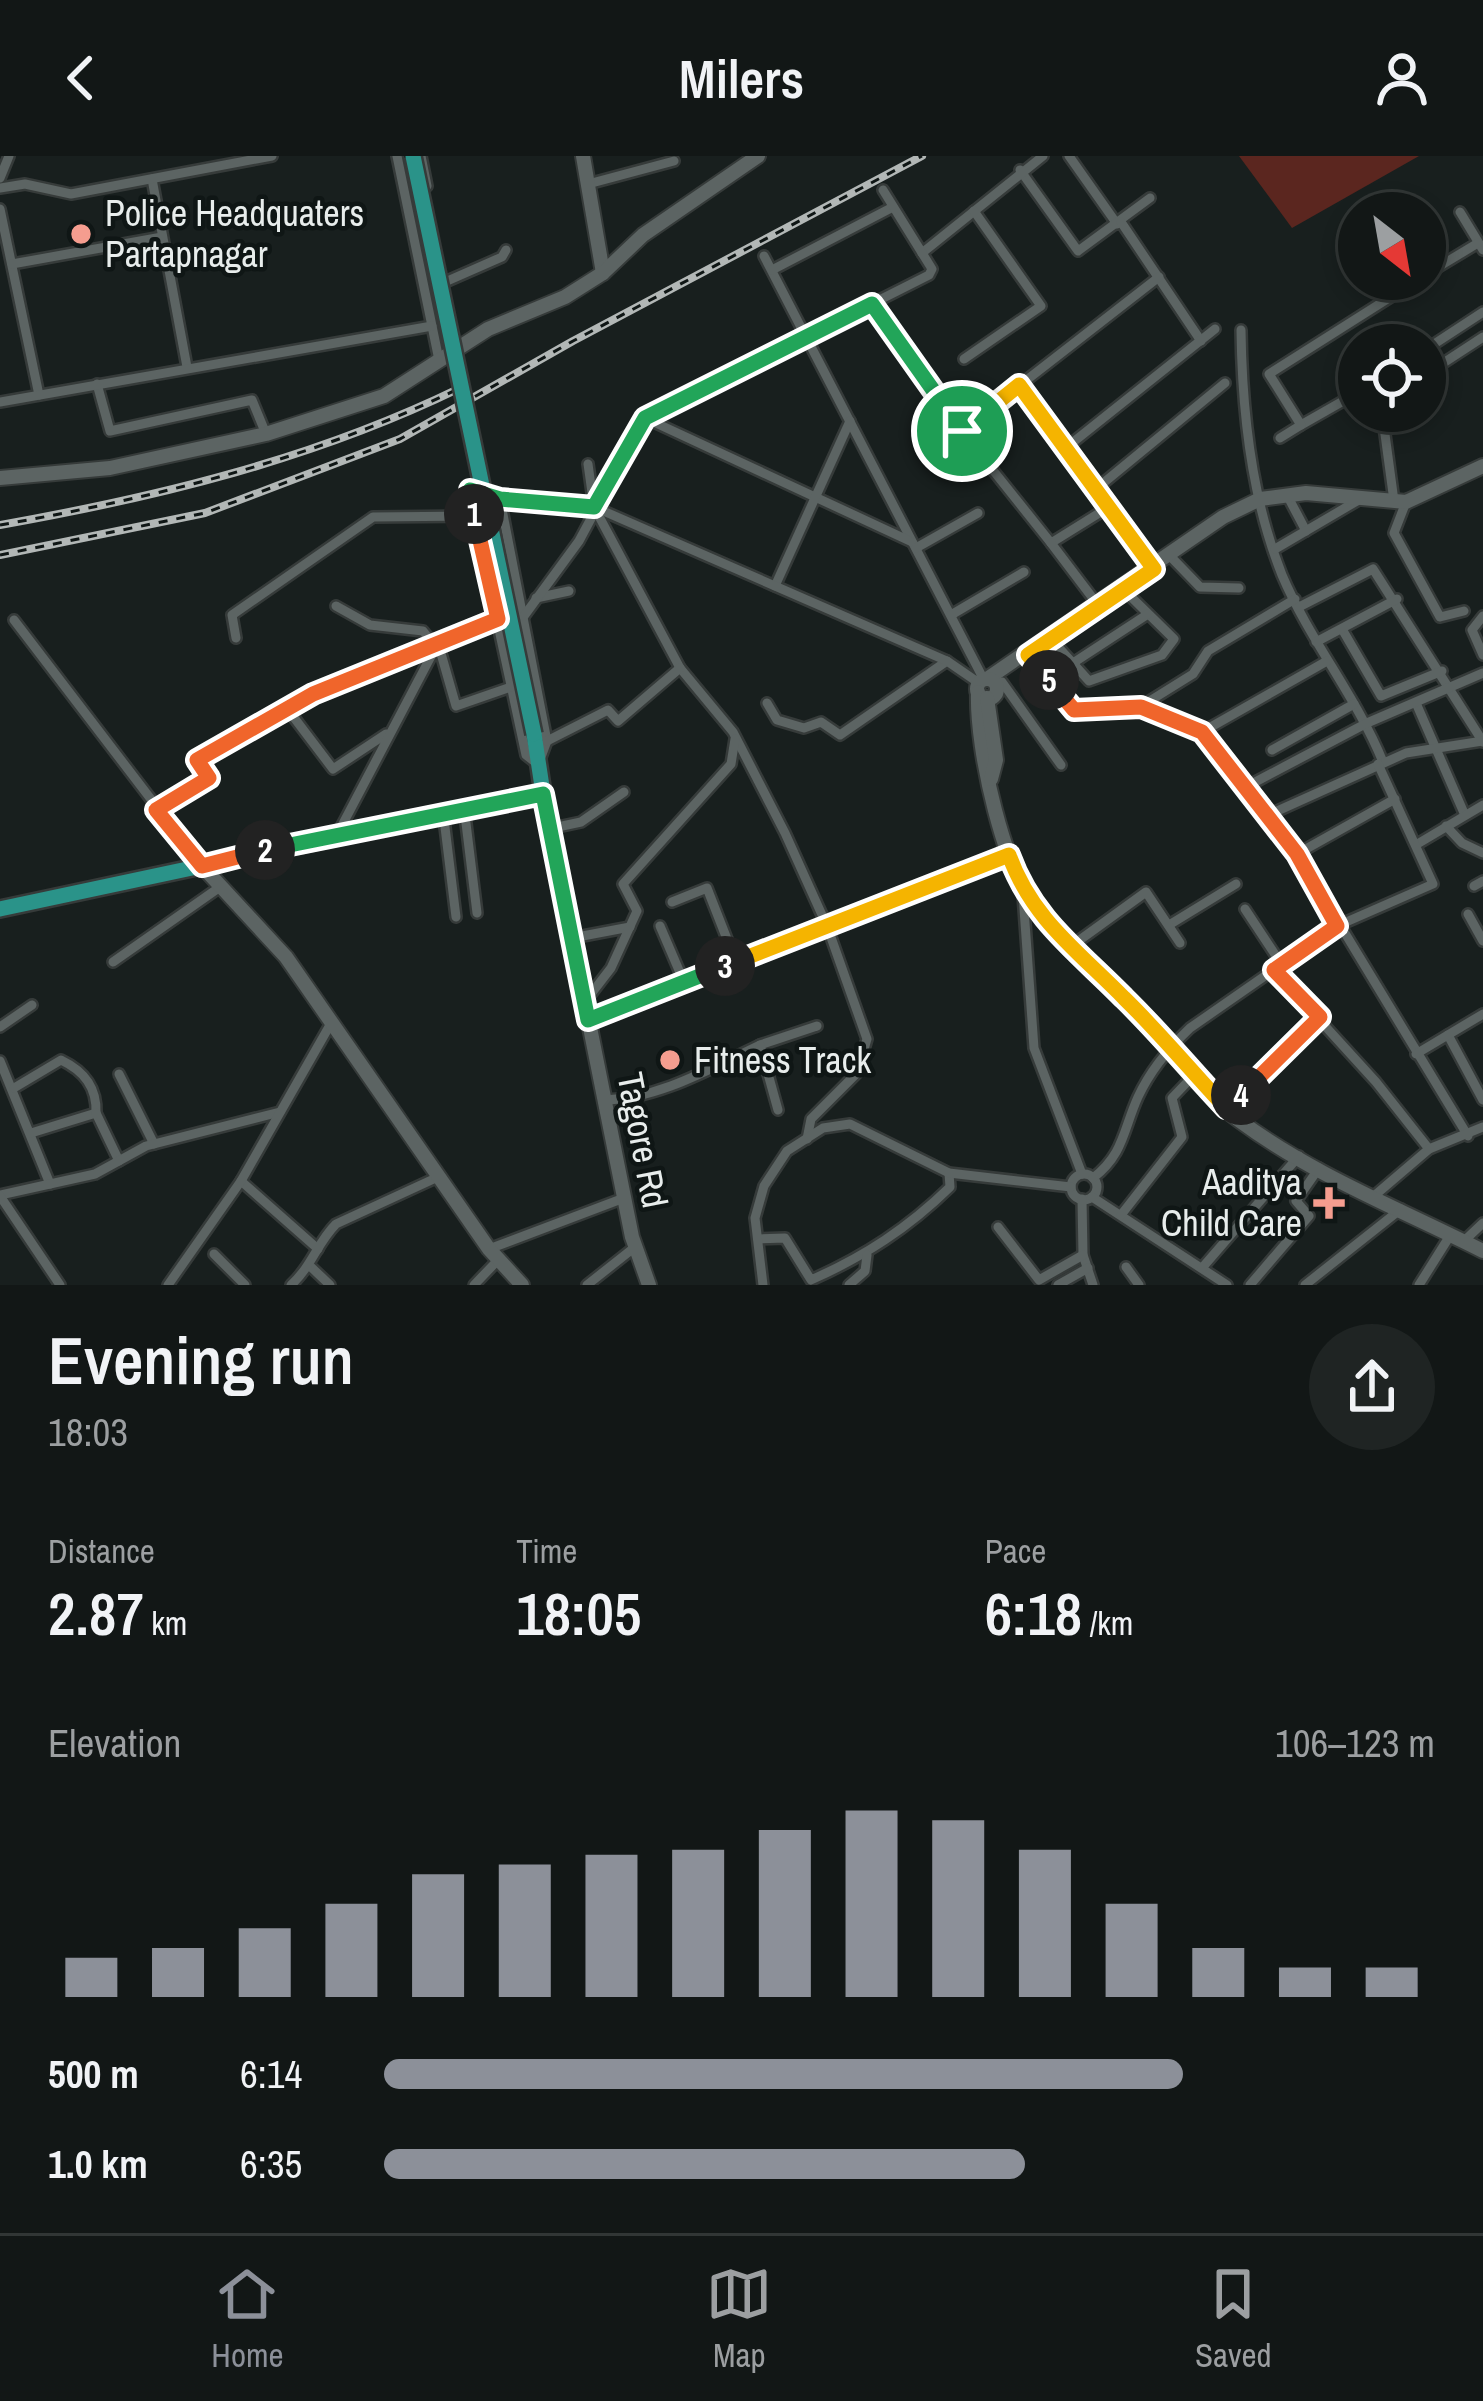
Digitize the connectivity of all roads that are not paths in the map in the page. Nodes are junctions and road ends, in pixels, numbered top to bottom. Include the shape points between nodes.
1 (9, 156) edge
2 (272, 156) edge
3 (397, 156) edge
4 (417, 156) edge
5 (583, 156) edge
6 (758, 156) edge
7 (1043, 156) edge
8 (1069, 156) edge
9 (674, 161) dead end
10 (1020, 170) junction
11 (0, 178) edge
12 (152, 179) junction
13 (587, 184) junction
14 (0, 188) edge
15 (883, 190) dead end
16 (1150, 198) dead end
17 (893, 207) junction
18 (0, 209) edge
19 (974, 211) junction
20 (1460, 212) dead end
21 (1119, 223) junction
22 (162, 237) junction
23 (3, 243) edge
24 (1480, 247) edge
25 (506, 250) dead end
26 (922, 253) junction
27 (764, 256) dead end
28 (12, 264) junction
29 (1446, 265) edge
30 (772, 270) junction
31 (603, 273) junction
32 (1159, 277) junction
33 (446, 282) junction
34 (1386, 300) edge
35 (872, 304) junction
36 (1483, 312) edge
37 (432, 326) junction
38 (1215, 329) dead end
39 (1241, 330) dead end
40 (806, 335) junction
41 (1446, 336) edge
42 (1483, 337) edge
43 (1201, 341) junction
44 (459, 347) junction
45 (964, 359) dead end
46 (439, 361) junction
47 (1446, 361) edge
48 (187, 367) junction
49 (1225, 383) dead end
50 (97, 384) junction
51 (0, 385) edge
52 (1019, 385) junction
53 (39, 395) junction
54 (2, 402) edge
55 (1338, 404) edge
56 (645, 418) junction
57 (850, 421) junction
58 (1301, 425) junction
59 (962, 431) junction
60 (1385, 432) edge
61 (266, 434) junction
62 (1280, 438) dead end
63 (1067, 447) junction
64 (588, 464) dead end
65 (1483, 466) edge
66 (0, 478) edge
67 (1096, 489) junction
68 (1287, 495) junction
69 (816, 496) junction
70 (1361, 498) junction
71 (500, 499) junction
72 (1260, 499) junction
73 (1400, 502) junction
74 (594, 507) junction
75 (1109, 507) junction
76 (978, 513) dead end
77 (474, 516) junction
78 (1306, 530) junction
79 (1051, 543) junction
80 (914, 545) junction
81 (1275, 549) junction
82 (1170, 556) junction
83 (1154, 569) junction
84 (1024, 572) dead end
85 (775, 586) junction
86 (1240, 588) dead end
87 (1124, 589) junction
88 (569, 591) dead end
89 (536, 598) junction
90 (1396, 599) junction
91 (1297, 603) junction
92 (1098, 605) junction
93 (336, 606) dead end
94 (1464, 611) dead end
95 (1148, 614) junction
96 (951, 615) junction
97 (524, 616) junction
98 (1483, 616) edge
99 (498, 619) junction
100 (14, 620) dead end
101 (1342, 628) junction
102 (1478, 634) edge
103 (236, 638) dead end
104 (1051, 639) junction
105 (1316, 642) junction
106 (436, 644) junction
107 (1483, 655) edge
108 (1022, 659) junction
109 (947, 661) junction
110 (1327, 662) junction
111 (1073, 664) junction
112 (680, 668) junction
113 (1442, 670) junction
114 (1483, 673) edge
115 (987, 686) junction
116 (511, 687) junction
117 (1452, 688) junction
118 (766, 703) dead end
119 (1416, 703) junction
120 (1354, 704) junction
121 (1141, 707) junction
122 (289, 710) junction
123 (1367, 723) junction
124 (393, 729) junction
125 (1202, 732) junction
126 (736, 737) junction
127 (1483, 741) edge
128 (538, 749) junction
129 (1432, 749) junction
130 (1272, 750) dead end
131 (1381, 763) junction
132 (1061, 765) dead end
133 (1242, 789) junction
134 (624, 791) dead end
135 (543, 794) junction
136 (1395, 799) junction
137 (1483, 805) edge
138 (464, 807) junction
139 (156, 810) junction
140 (443, 811) junction
141 (1464, 813) junction
142 (1264, 817) junction
143 (1446, 826) junction
144 (554, 828) junction
145 (338, 833) junction
146 (1419, 843) junction
147 (1483, 853) edge
148 (1297, 854) junction
149 (1009, 855) junction
150 (202, 866) junction
151 (1236, 884) dead end
152 (220, 887) junction
153 (1023, 895) junction
154 (672, 902) dead end
155 (0, 909) edge
156 (1245, 909) dead end
157 (477, 913) dead end
158 (1468, 914) dead end
159 (456, 917) dead end
160 (1169, 925) junction
161 (660, 926) dead end
162 (827, 926) junction
163 (1337, 926) junction
164 (630, 928) junction
165 (572, 938) junction
166 (1483, 941) edge
167 (1180, 943) dead end
168 (1070, 947) junction
169 (112, 962) dead end
170 (736, 962) junction
171 (1278, 968) junction
172 (684, 982) junction
173 (584, 1003) junction
174 (32, 1005) dead end
175 (1483, 1015) edge
176 (1320, 1017) junction
177 (588, 1020) junction
178 (330, 1025) junction
179 (818, 1026) dead end
180 (0, 1027) edge
181 (1448, 1035) junction
182 (760, 1045) junction
183 (1170, 1047) junction
184 (1416, 1054) junction
185 (0, 1061) edge
186 (119, 1074) dead end
187 (1195, 1074) junction
188 (14, 1088) junction
189 (604, 1100) junction
190 (1483, 1100) edge
191 (1226, 1108) junction
192 (778, 1110) dead end
193 (280, 1112) junction
194 (96, 1113) junction
195 (1483, 1127) edge
196 (31, 1133) junction
197 (1468, 1136) junction
198 (807, 1139) junction
199 (154, 1144) junction
200 (1429, 1149) junction
201 (1299, 1156) junction
202 (119, 1161) junction
203 (1319, 1168) junction
204 (949, 1174) junction
205 (1087, 1176) junction
206 (437, 1177) junction
207 (241, 1181) junction
208 (50, 1184) junction
209 (1071, 1186) junction
210 (0, 1196) edge
211 (1374, 1196) junction
212 (624, 1198) junction
213 (1087, 1198) junction
214 (1401, 1209) junction
215 (1121, 1215) junction
216 (1483, 1223) edge
217 (998, 1228) dead end
218 (1457, 1238) junction
219 (758, 1239) junction
220 (635, 1247) junction
221 (318, 1249) junction
222 (1483, 1251) edge
223 (214, 1254) dead end
224 (494, 1254) junction
225 (867, 1255) junction
226 (1083, 1255) junction
227 (310, 1267) junction
228 (1126, 1267) dead end
229 (1088, 1268) junction
230 (1202, 1268) junction
231 (835, 1270) junction
232 (1041, 1283) edge
233 (60, 1285) edge
234 (168, 1285) edge
235 (244, 1285) edge
236 (292, 1285) edge
237 (330, 1285) edge
238 (473, 1285) edge
239 (522, 1285) edge
240 (587, 1285) edge
241 (649, 1285) edge
242 (763, 1285) edge
243 (847, 1285) edge
244 (1058, 1285) edge
245 (1093, 1285) edge
246 (1138, 1285) edge
247 (1227, 1285) edge
248 (1250, 1285) edge
249 (1305, 1285) edge
250 (1419, 1285) edge

1 - 11 street
2 - 12 street
3 - 37 street
4 - 33 street
4 - 128 main road, bridge
5 - 13 street
6 - 31 street via 643,235
7 - 10 street
8 - 21 street
9 - 13 street
10 - 19 street
10 - 21 street via 1078,251
12 - 14 street via 71,194 25,184
12 - 22 street
13 - 31 street
15 - 17 street
16 - 21 street
17 - 26 street
17 - 30 street
18 - 23 street
19 - 26 street
19 - 45 street via 1041,305
20 - 24 street
21 - 32 street
22 - 28 street
22 - 48 street
23 - 28 street
24 - 29 street
25 - 33 street
26 - 35 street via 929,275
27 - 30 street
28 - 53 street
30 - 40 street
31 - 44 street
32 - 43 street
32 - 52 street
33 - 44 street
34 - 58 street via 1269,374
35 - 40 street
35 - 59 street
36 - 41 street
37 - 46 street
37 - 48 street
38 - 43 street
39 - 72 street
40 - 56 street
40 - 57 street
42 - 47 street
43 - 63 street
44 - 46 street
46 - 61 street via 384,396
48 - 50 street
49 - 67 street
50 - 53 street
50 - 61 street via 110,431 252,400
51 - 54 street
52 - 59 street
52 - 63 street
53 - 54 street
55 - 58 street
56 - 69 street
56 - 74 street
57 - 69 street
57 - 80 street
58 - 62 street
59 - 79 street
60 - 73 street
61 - 66 street via 110,468
63 - 67 street
64 - 74 street
65 - 73 street
67 - 75 street
68 - 70 street
68 - 72 street
68 - 78 street
69 - 80 street
69 - 85 street
70 - 73 street
70 - 78 street
71 - 74 street
71 - 77 street via 470,490
71 - 97 street
72 - 81 street
72 - 82 street
73 - 94 street via 1394,532 1440,617
74 - 85 street
74 - 89 street via 579,542
74 - 112 street
75 - 79 street
75 - 83 street
76 - 80 street
77 - 99 street
77 - 103 street via 386,514 357,525 232,615
78 - 81 street
79 - 92 street
80 - 96 street
81 - 91 street
82 - 83 street
82 - 86 street via 1200,587
83 - 87 street
84 - 96 street
85 - 109 street
87 - 92 street
87 - 95 street
88 - 89 street
89 - 97 street
90 - 91 street via 1368,568
90 - 101 street
90 - 113 street
91 - 105 street
91 - 121 street via 1208,651 1193,674
92 - 104 street
93 - 106 street via 370,626 423,632
95 - 111 street
95 - 111 street via 1174,639 1162,655 1089,681
96 - 115 street
97 - 128 street
98 - 102 street via 1472,623
99 - 106 street
99 - 116 street
100 - 139 street
101 - 105 street
101 - 113 street via 1381,696
102 - 107 street
104 - 108 street
104 - 111 street
105 - 110 street
106 - 116 street via 456,706
106 - 122 street
106 - 124 street
108 - 115 street
108 - 121 street via 1074,710
109 - 115 street
109 - 118 street via 840,735 821,722 804,728 776,720
110 - 120 street
110 - 125 street
112 - 126 street
112 - 128 street via 618,721 608,710
113 - 117 street
114 - 117 street
115 - 132 street
115 - 149 street via 983,764
116 - 128 street via 526,755
117 - 119 street
117 - 127 street
119 - 123 street
119 - 129 street
120 - 123 street
120 - 130 street
121 - 125 street
122 - 124 street via 337,770
122 - 139 street via 206,750 197,760 209,778
123 - 131 street
123 - 133 street
124 - 145 street
125 - 133 street
126 - 162 street
126 - 164 street via 731,764 623,884 637,911
127 - 129 street
128 - 135 main road
129 - 131 street
129 - 141 street
131 - 136 street
131 - 142 street
133 - 142 street
134 - 144 street via 581,822
135 - 138 main road
135 - 144 street, Tagore Rd
136 - 146 street
136 - 148 street
137 - 141 street
138 - 140 main road
138 - 157 street
139 - 150 street
140 - 145 main road
140 - 159 street
141 - 143 street
142 - 148 street
143 - 146 street
143 - 147 street
144 - 165 street, Tagore Rd
145 - 150 main road
146 - 163 street via 1433,884
148 - 163 street
149 - 153 street
149 - 162 street
150 - 152 street
150 - 155 main road
151 - 160 street
152 - 169 street
152 - 178 street via 286,957
153 - 168 street
153 - 205 street via 1034,1048
154 - 170 street via 707,888
156 - 171 street
158 - 166 street
160 - 167 street
160 - 168 street via 1142,893
161 - 172 street
162 - 170 street
162 - 198 street via 867,1039 857,1072 811,1119
163 - 171 street
163 - 184 street
164 - 165 street
164 - 173 street
165 - 173 street, Tagore Rd
168 - 183 street
170 - 172 street
171 - 176 street
171 - 183 street
172 - 177 street
173 - 177 street, Tagore Rd
174 - 180 street
175 - 181 street
176 - 191 street
176 - 200 street
177 - 189 street, Tagore Rd
178 - 193 street
178 - 206 street
179 - 182 street
181 - 184 street
181 - 190 street
182 - 189 street via 660,1089
182 - 192 street
183 - 187 street
183 - 205 street via 1138,1097 1118,1157
184 - 197 street
185 - 188 street
186 - 199 street
187 - 191 street
187 - 215 street via 1172,1098 1182,1138
188 - 194 street via 66,1061 97,1095
188 - 196 street
189 - 212 street, Tagore Rd
191 - 201 street
193 - 199 street
193 - 207 street
194 - 196 street
194 - 202 street
195 - 197 street
196 - 208 street
197 - 200 street
198 - 204 street via 850,1124
198 - 219 street via 787,1151 764,1186 754,1218
199 - 202 street
200 - 211 street
201 - 203 street
201 - 230 street
202 - 208 street
203 - 211 street
203 - 248 street via 1296,1202 1309,1216
204 - 209 street
204 - 225 street via 950,1187
205 - 209 street
205 - 213 street
206 - 221 street via 336,1224
206 - 224 street
207 - 221 street
207 - 234 street
208 - 210 street
209 - 213 street
210 - 233 street
211 - 214 street
212 - 220 street, Tagore Rd
212 - 224 street
213 - 215 street
213 - 226 street
214 - 218 street
214 - 249 street
215 - 230 street
216 - 218 street
217 - 232 street
218 - 222 street
218 - 250 street
219 - 231 street via 785,1238 812,1280
219 - 242 street
220 - 240 street
220 - 241 street, Tagore Rd
221 - 227 street
223 - 235 street
224 - 238 street
224 - 239 street
225 - 231 street
225 - 243 street via 865,1271
226 - 229 street
226 - 232 street
227 - 236 street
227 - 237 street
228 - 246 street
229 - 244 street
229 - 245 street
230 - 247 street
231 - 243 street

